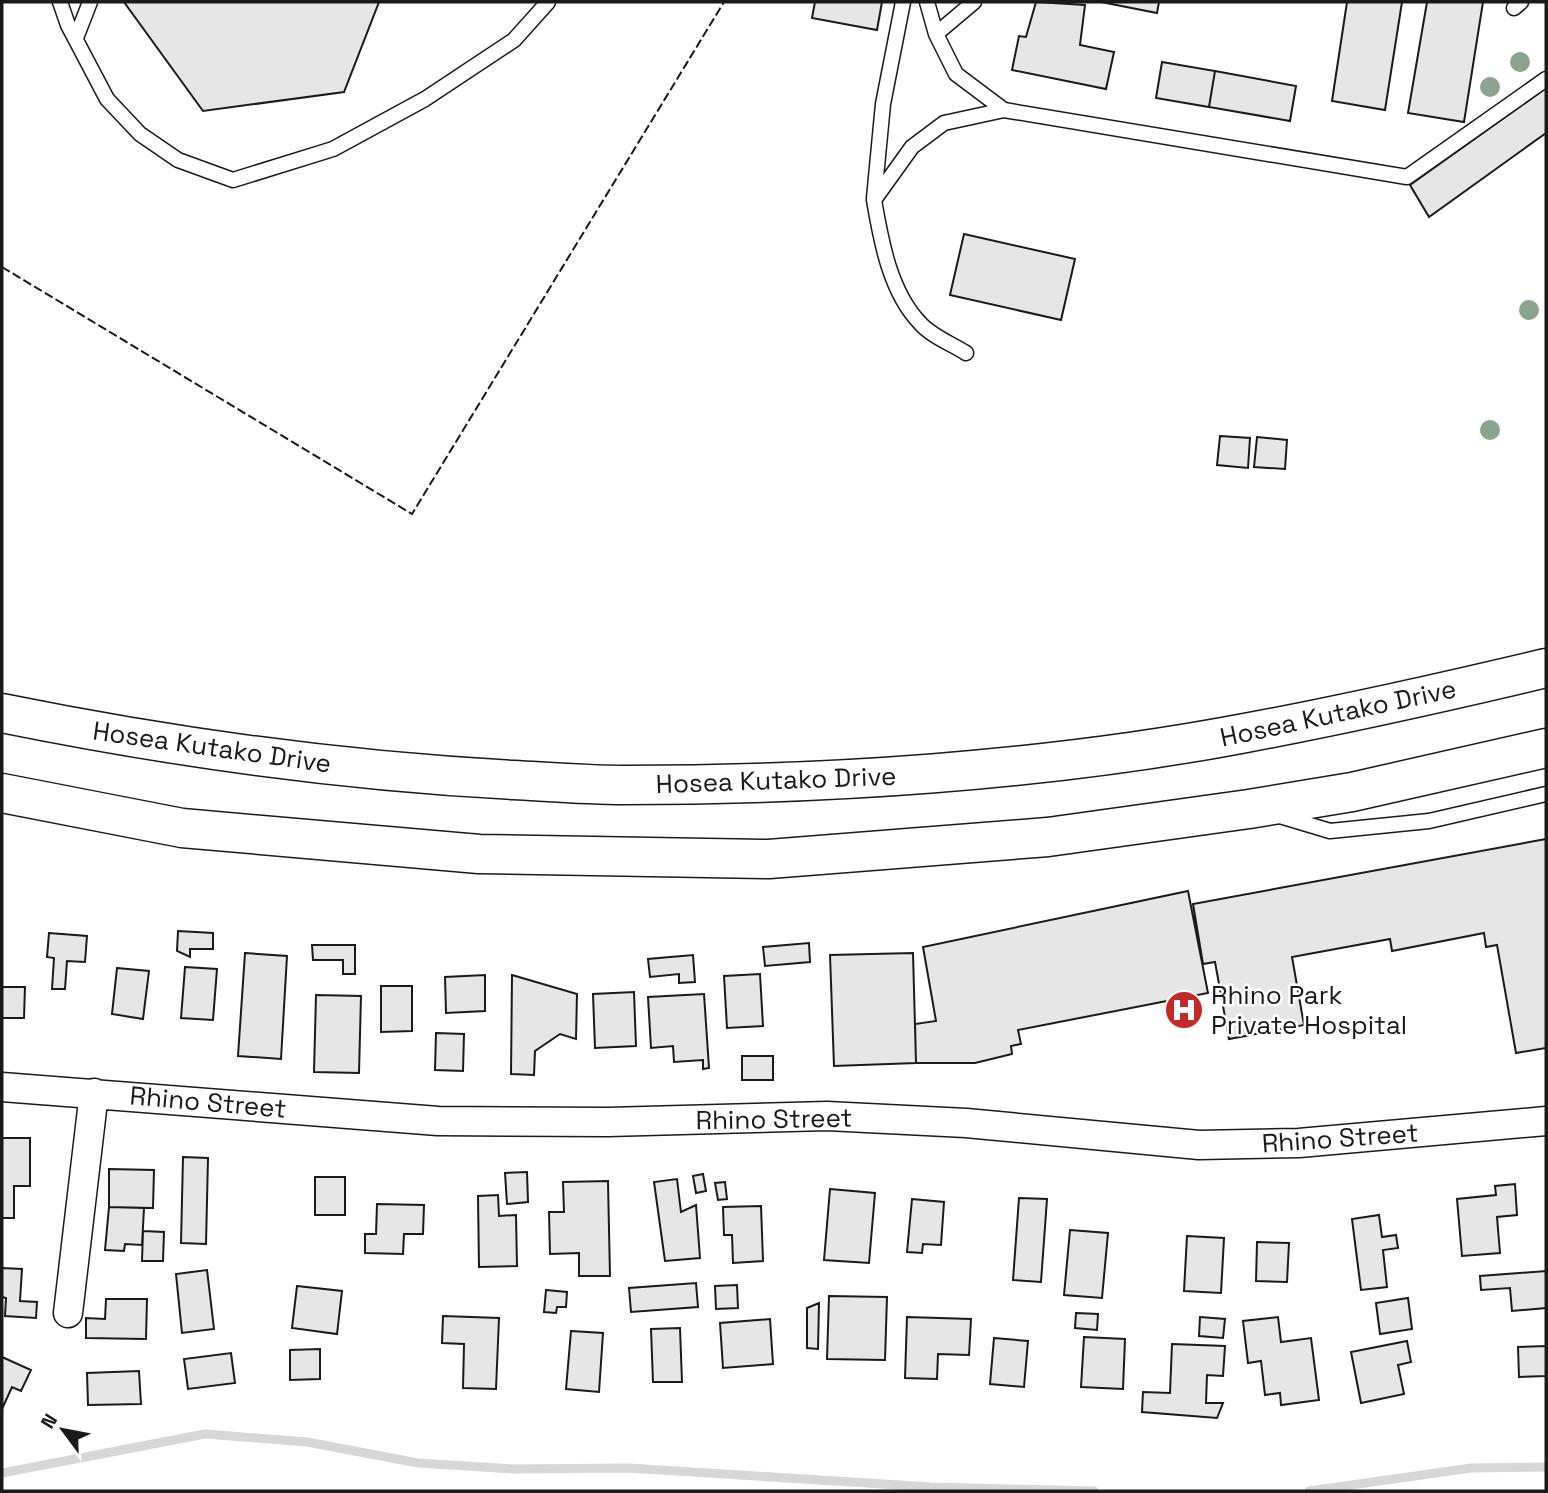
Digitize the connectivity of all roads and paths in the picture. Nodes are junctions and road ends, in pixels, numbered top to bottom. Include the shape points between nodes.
1 (60, 2) edge
2 (90, 2) edge
3 (548, 2) edge
4 (903, 2) edge
5 (926, 2) edge
6 (974, 2) edge
7 (936, 34) junction
8 (76, 38) junction
9 (1546, 79) edge
10 (1004, 110) junction
11 (874, 200) junction
12 (967, 353) dead end
13 (1546, 668) edge
14 (2, 713) edge
15 (1546, 748) edge
16 (2, 793) edge
17 (1546, 794) edge
18 (1251, 808) junction
19 (2, 817) edge
20 (183, 828) junction
21 (2, 1087) edge
22 (94, 1093) junction
23 (1546, 1121) edge
24 (68, 1312) dead end

1 - 8 lane
2 - 8 lane
3 - 8 lane via 514,40 425,99 333,149 233,180 178,160 139,134 107,99
4 - 11 lane via 883,104
5 - 7 lane
6 - 7 lane
7 - 10 lane via 956,74
9 - 10 lane via 1407,177
10 - 11 lane via 944,122 912,147
11 - 12 lane via 882,244 914,315 920,324
13 - 14 main road, Hosea Kutako Drive via 1237,735 1076,758 905,775 622,785 418,775 180,744
15 - 18 main road via 1352,792
16 - 20 main road
17 - 18 lane via 1429,821 1330,831
18 - 20 main road via 1048,836 769,859 480,853
19 - 20 main road
21 - 22 street, Rhino Street
22 - 23 street, Rhino Street via 438,1121 827,1116 1199,1144 1299,1143
22 - 24 street

